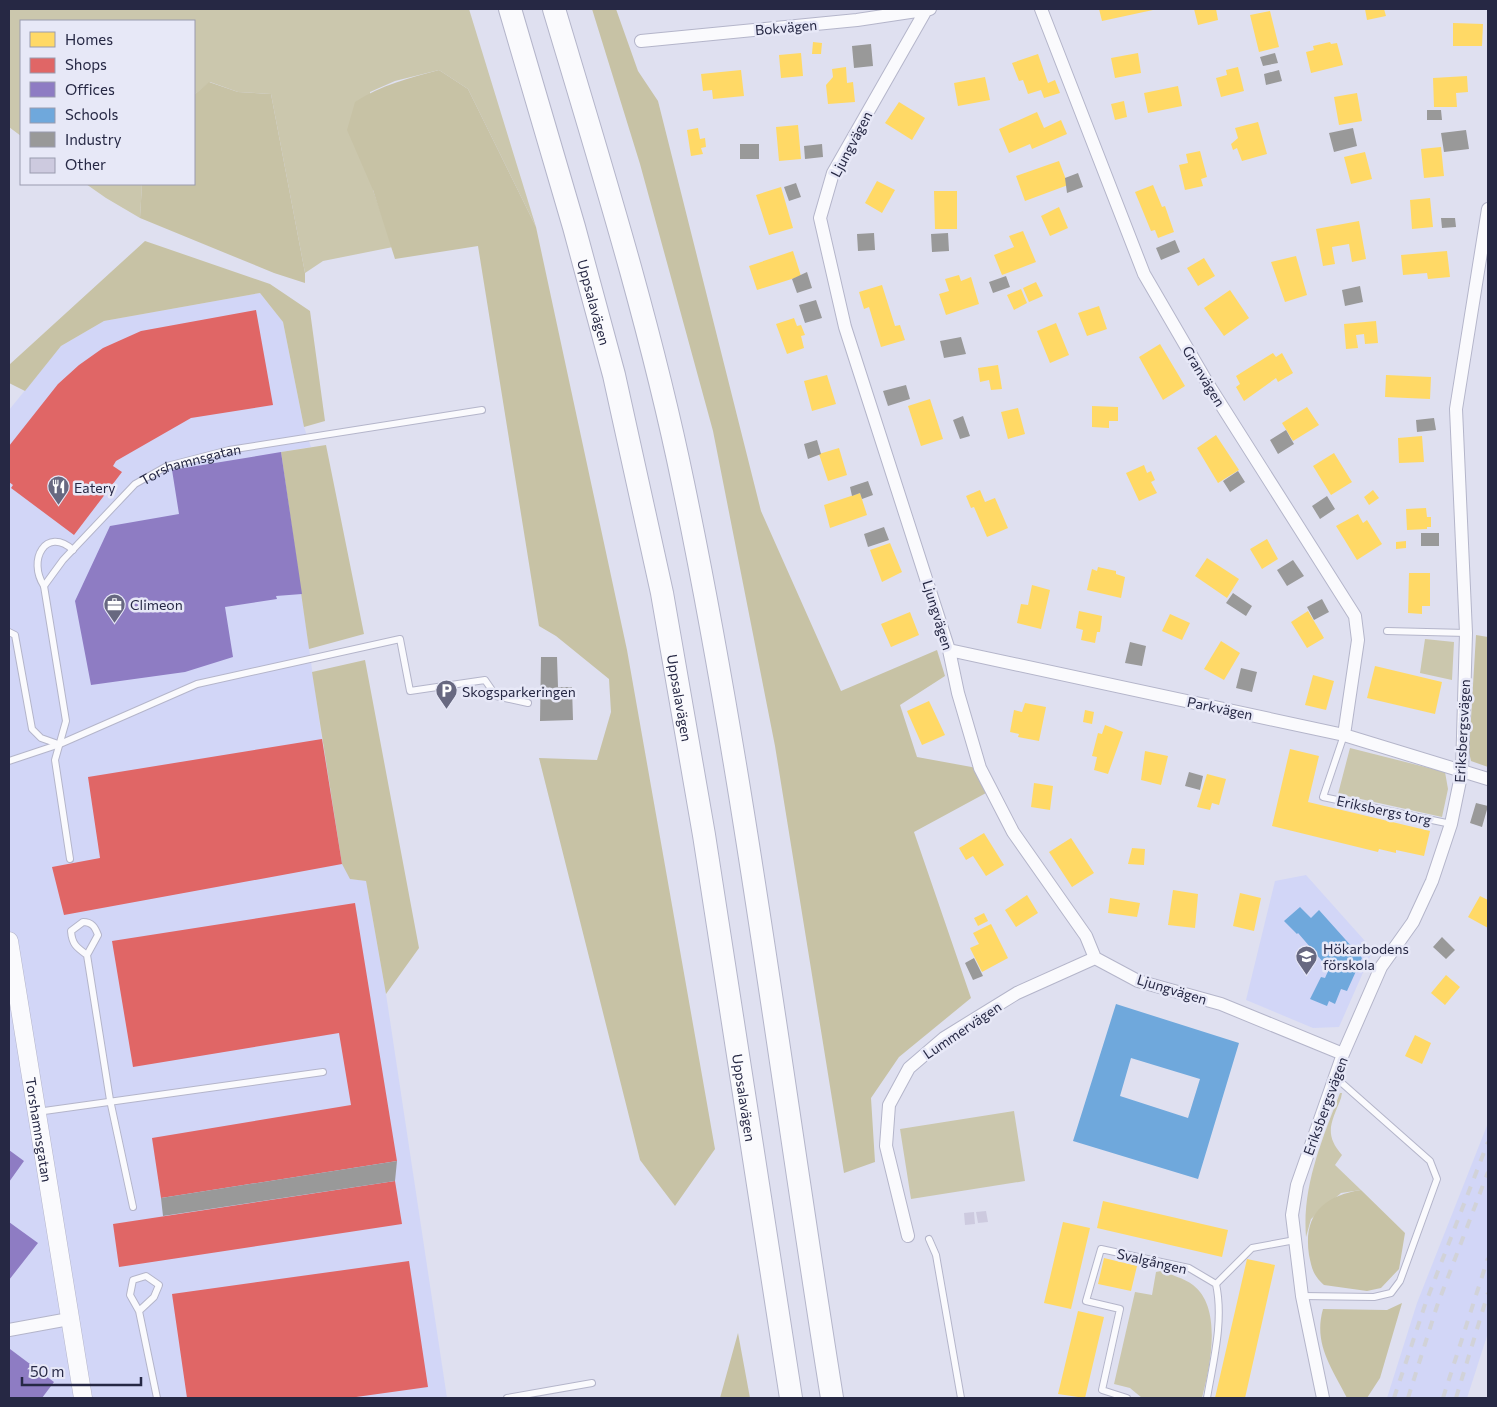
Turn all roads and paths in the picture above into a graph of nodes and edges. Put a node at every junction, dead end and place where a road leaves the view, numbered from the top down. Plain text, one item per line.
1 (510, 9) edge
2 (554, 9) edge
3 (928, 9) edge
4 (1041, 9) edge
5 (641, 41) dead end
6 (1488, 209) edge
7 (482, 410) dead end
8 (73, 550) junction
9 (44, 586) junction
10 (1387, 631) dead end
11 (9, 632) edge
12 (1466, 633) junction
13 (949, 650) junction
14 (528, 703) dead end
15 (1344, 735) junction
16 (60, 744) junction
17 (9, 761) edge
18 (1462, 771) junction
19 (1488, 779) edge
20 (1451, 824) junction
21 (70, 859) dead end
22 (9, 941) edge
23 (87, 955) junction
24 (1095, 958) junction
25 (12, 991) edge
26 (1343, 1054) junction
27 (323, 1072) dead end
28 (1336, 1077) junction
29 (110, 1100) junction
30 (37, 1112) junction
31 (133, 1207) dead end
32 (908, 1236) dead end
33 (928, 1239) dead end
34 (1295, 1240) junction
35 (1216, 1284) junction
36 (1302, 1296) junction
37 (139, 1310) junction
38 (69, 1319) junction
39 (9, 1330) edge
40 (592, 1383) dead end
41 (83, 1398) edge
42 (157, 1398) edge
43 (507, 1398) edge
44 (791, 1398) edge
45 (832, 1398) edge
46 (960, 1398) edge
47 (1127, 1398) edge
48 (1207, 1398) edge
49 (1323, 1398) edge

1 - 44 highway, Uppsalavägen
2 - 45 highway
3 - 5 street, Bokvägen
3 - 13 street, Ljungvägen
4 - 15 street, Granvägen
6 - 12 street, Eriksbergsvägen
7 - 8 lane, Torshamnsgatan
8 - 9 lane, Torshamnsgatan
8 - 9 lane
9 - 16 lane
10 - 12 lane
11 - 16 lane
12 - 18 street, Eriksbergsvägen
13 - 15 street, Parkvägen
13 - 24 street, Ljungvägen
14 - 16 lane
15 - 18 street, Parkvägen
15 - 20 lane, Eriksbergs torg
16 - 17 lane
16 - 21 lane
18 - 19 street, Parkvägen
18 - 20 street, Eriksbergsvägen
20 - 26 street, Eriksbergsvägen
22 - 25 street, Torshamnsgatan
23 - 23 lane
23 - 29 lane
24 - 26 street, Ljungvägen
24 - 32 street, Lummervägen
25 - 30 street, Torshamnsgatan
26 - 28 street, Eriksbergsvägen
27 - 29 lane
28 - 34 street, Eriksbergsvägen
28 - 36 lane
29 - 30 lane
29 - 31 lane
30 - 38 street, Torshamnsgatan
33 - 46 lane
34 - 35 lane
34 - 36 street, Eriksbergsvägen
35 - 47 lane, Svalgången
35 - 48 lane
36 - 49 street, Eriksbergsvägen
37 - 37 lane
37 - 42 lane
38 - 39 street
38 - 41 street, Torshamnsgatan
40 - 43 lane

